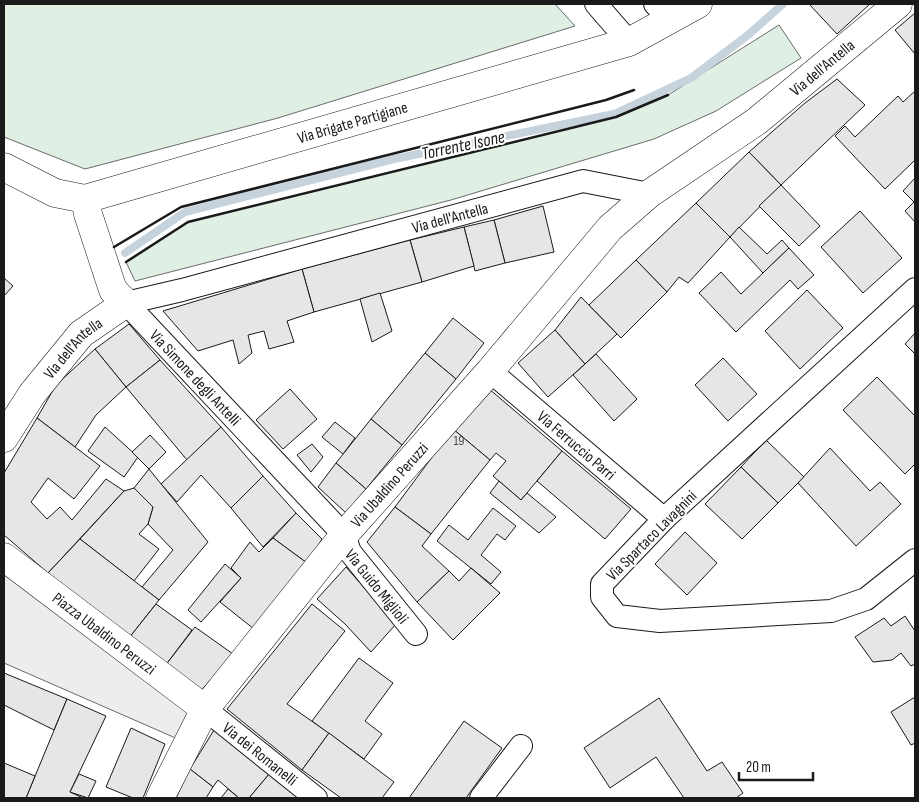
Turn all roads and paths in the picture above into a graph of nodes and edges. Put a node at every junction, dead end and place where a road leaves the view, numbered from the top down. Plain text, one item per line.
1 (596, 4) edge
2 (698, 4) edge
3 (898, 4) edge
4 (662, 12) edge
5 (629, 42) junction
6 (4, 167) edge
7 (649, 194) junction
8 (85, 199) junction
9 (915, 289) edge
10 (126, 303) junction
11 (490, 371) junction
12 (4, 438) edge
13 (664, 519) junction
14 (344, 535) junction
15 (4, 557) edge
16 (915, 560) edge
17 (416, 634) dead end
18 (204, 709) junction
19 (521, 746) dead end
20 (160, 798) edge
21 (316, 798) edge
22 (482, 798) edge

1 - 5 street
2 - 4 street, Via Brigate Partigiane
3 - 7 street, Via dell'Antella
4 - 5 street, Via Brigate Partigiane
5 - 8 street, Via Brigate Partigiane
6 - 8 street, Via Brigate Partigiane
7 - 10 street, Via dell'Antella
7 - 11 street, Via Ubaldino Peruzzi
8 - 10 street, Via Simone degli Antelli
9 - 13 street, Via Spartaco Lavagnini
10 - 12 street, Via dell'Antella
10 - 14 street, Via Simone degli Antelli
11 - 13 street, Via Ferruccio Parri
11 - 14 street, Via Ubaldino Peruzzi
13 - 16 street, Via Spartaco Lavagnini
14 - 17 street, Via Guido Miglioli
14 - 18 street, Via Ubaldino Peruzzi
15 - 18 street, Piazza Ubaldino Peruzzi
18 - 20 street, Via Ubaldino Peruzzi
18 - 21 street, Via dei Romanelli
19 - 22 street

